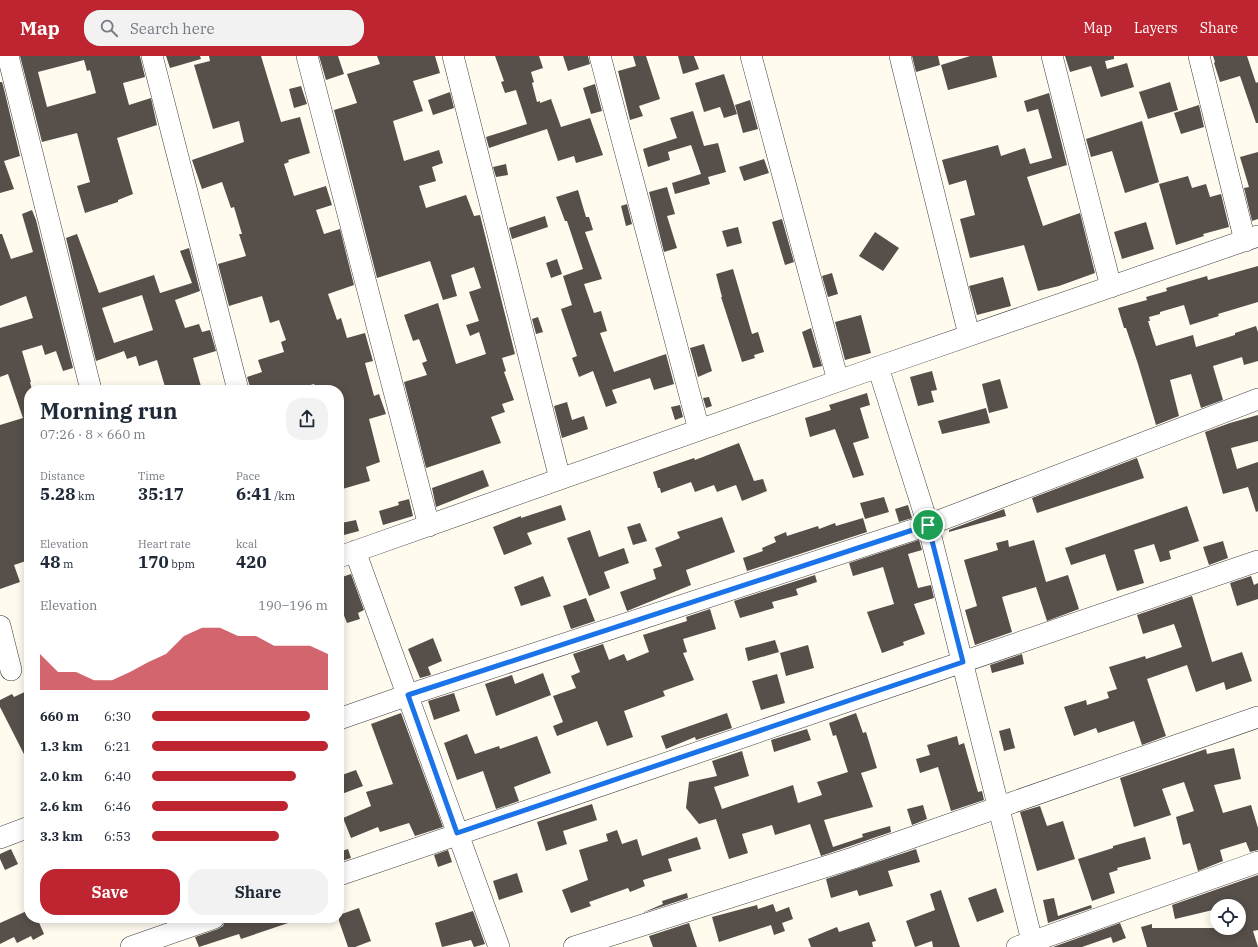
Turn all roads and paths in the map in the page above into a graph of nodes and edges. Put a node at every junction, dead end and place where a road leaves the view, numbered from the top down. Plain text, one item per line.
1 (8, 56) edge
2 (152, 56) edge
3 (307, 56) edge
4 (453, 56) edge
5 (600, 56) edge
6 (751, 56) edge
7 (900, 56) edge
8 (1052, 56) edge
9 (1199, 56) edge
10 (1251, 239) edge
11 (1111, 287) junction
12 (970, 335) junction
13 (878, 367) junction
14 (838, 381) junction
15 (90, 385) edge
16 (237, 385) edge
17 (1258, 398) edge
18 (698, 430) junction
19 (560, 479) junction
20 (928, 525) junction
21 (429, 526) junction
22 (347, 554) edge
23 (1258, 561) edge
24 (0, 626) edge
25 (963, 662) junction
26 (13, 669) edge
27 (408, 695) junction
28 (344, 717) edge
29 (1258, 717) edge
30 (999, 807) junction
31 (24, 829) edge
32 (457, 833) junction
33 (0, 838) edge
34 (1258, 862) edge
35 (344, 872) edge
36 (200, 923) edge
37 (1024, 944) edge
38 (131, 947) edge
39 (499, 947) edge
40 (574, 947) edge

1 - 15 street
2 - 16 street
3 - 21 street
4 - 19 street
5 - 18 street
6 - 14 street
7 - 12 street
8 - 11 street
9 - 10 street
10 - 11 street
11 - 12 street
12 - 13 street
13 - 14 street
13 - 20 street
14 - 18 street
17 - 20 street
18 - 19 street
19 - 21 street
20 - 25 street
20 - 27 street
21 - 22 street
22 - 27 street
23 - 25 street
24 - 26 street
25 - 30 street
25 - 32 street
27 - 28 street
27 - 32 street
29 - 30 street
30 - 37 street
30 - 40 street
31 - 33 street
32 - 35 street
32 - 39 street
34 - 37 street
36 - 38 street

